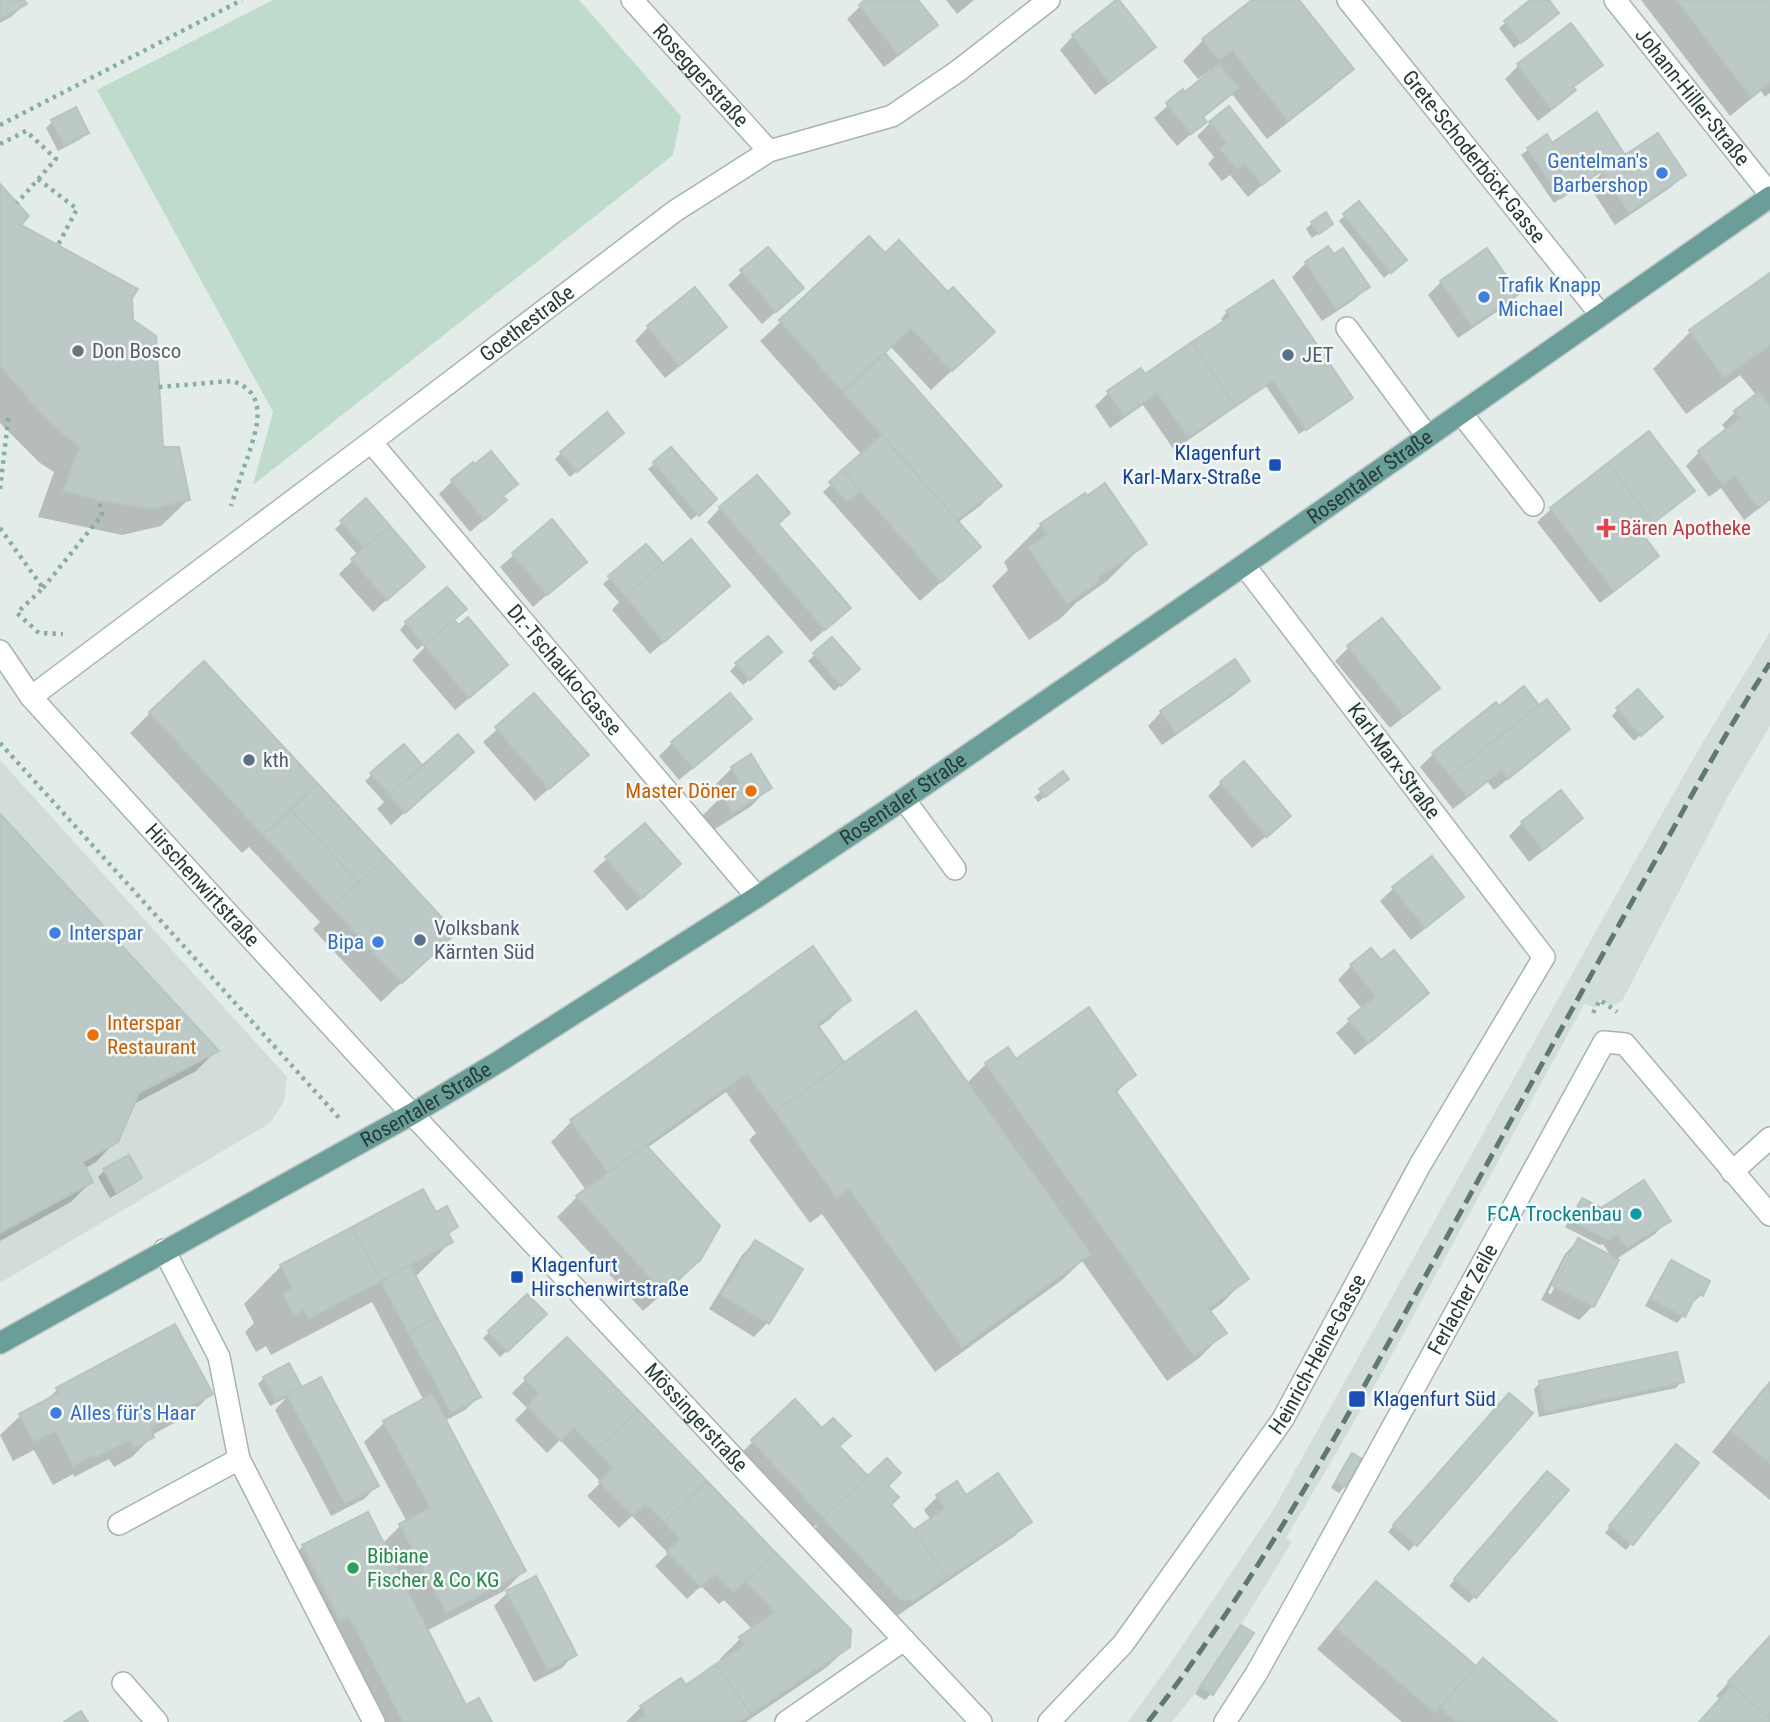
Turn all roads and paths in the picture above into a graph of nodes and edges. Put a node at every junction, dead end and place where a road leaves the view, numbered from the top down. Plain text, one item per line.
1 (242, 0) edge
2 (632, 0) edge
3 (1049, 0) edge
4 (1348, 0) edge
5 (1615, 0) edge
6 (0, 125) edge
7 (0, 145) edge
8 (769, 151) junction
9 (38, 179) junction
10 (1770, 195) edge
11 (17, 203) dead end
12 (58, 245) dead end
13 (1601, 315) junction
14 (1348, 328) dead end
15 (159, 387) dead end
16 (9, 413) dead end
17 (1461, 413) junction
18 (1427, 436) junction
19 (370, 442) junction
20 (0, 489) edge
21 (99, 499) dead end
22 (1534, 505) dead end
23 (0, 528) edge
24 (213, 560) junction
25 (1244, 565) junction
26 (43, 588) junction
27 (73, 634) dead end
28 (0, 651) edge
29 (31, 697) junction
30 (0, 743) edge
31 (904, 799) junction
32 (955, 869) dead end
33 (757, 897) junction
34 (1544, 957) joint
35 (412, 1114) junction
36 (1770, 1138) edge
37 (361, 1142) junction
38 (1732, 1172) junction
39 (1770, 1215) edge
40 (164, 1250) junction
41 (0, 1343) edge
42 (239, 1459) junction
43 (119, 1524) dead end
44 (904, 1640) junction
45 (123, 1683) dead end
46 (157, 1722) edge
47 (374, 1722) edge
48 (786, 1722) edge
49 (981, 1722) edge
50 (1049, 1722) edge
51 (1225, 1722) edge

1 - 6 path
2 - 8 street, Roseggerstraße
3 - 8 street, Goethestraße
4 - 13 street, Grete-Schoderböck-Gasse
5 - 10 street, Johann-Hiller-Straße
7 - 9 path
8 - 19 street, Goethestraße
9 - 11 path
9 - 12 path
10 - 13 main road, Rosentaler Straße
13 - 17 main road, Rosentaler Straße
14 - 18 street
15 - 24 path
16 - 20 path
17 - 18 main road, Rosentaler Straße
17 - 22 street
18 - 25 main road, Rosentaler Straße
19 - 24 street, Goethestraße
19 - 33 street, Dr.-Tschauko-Gasse
21 - 26 path
23 - 26 path
24 - 29 street, Goethestraße
25 - 31 main road, Rosentaler Straße
25 - 34 street, Karl-Marx-Straße
26 - 27 path
28 - 29 street, Hirschenwirtstraße
29 - 35 street, Hirschenwirtstraße
30 - 37 path
31 - 32 street
31 - 33 main road, Rosentaler Straße
33 - 35 main road, Rosentaler Straße
34 - 50 street, Heinrich-Heine-Gasse
35 - 37 main road, Rosentaler Straße
35 - 44 street, Mössingerstraße
36 - 38 street
37 - 40 main road, Rosentaler Straße
38 - 39 street
38 - 51 street, Ferlacher Zeile
40 - 41 main road, Rosentaler Straße
40 - 42 street
42 - 43 street
42 - 47 street
44 - 48 street
44 - 49 street, Mössingerstraße
45 - 46 street

